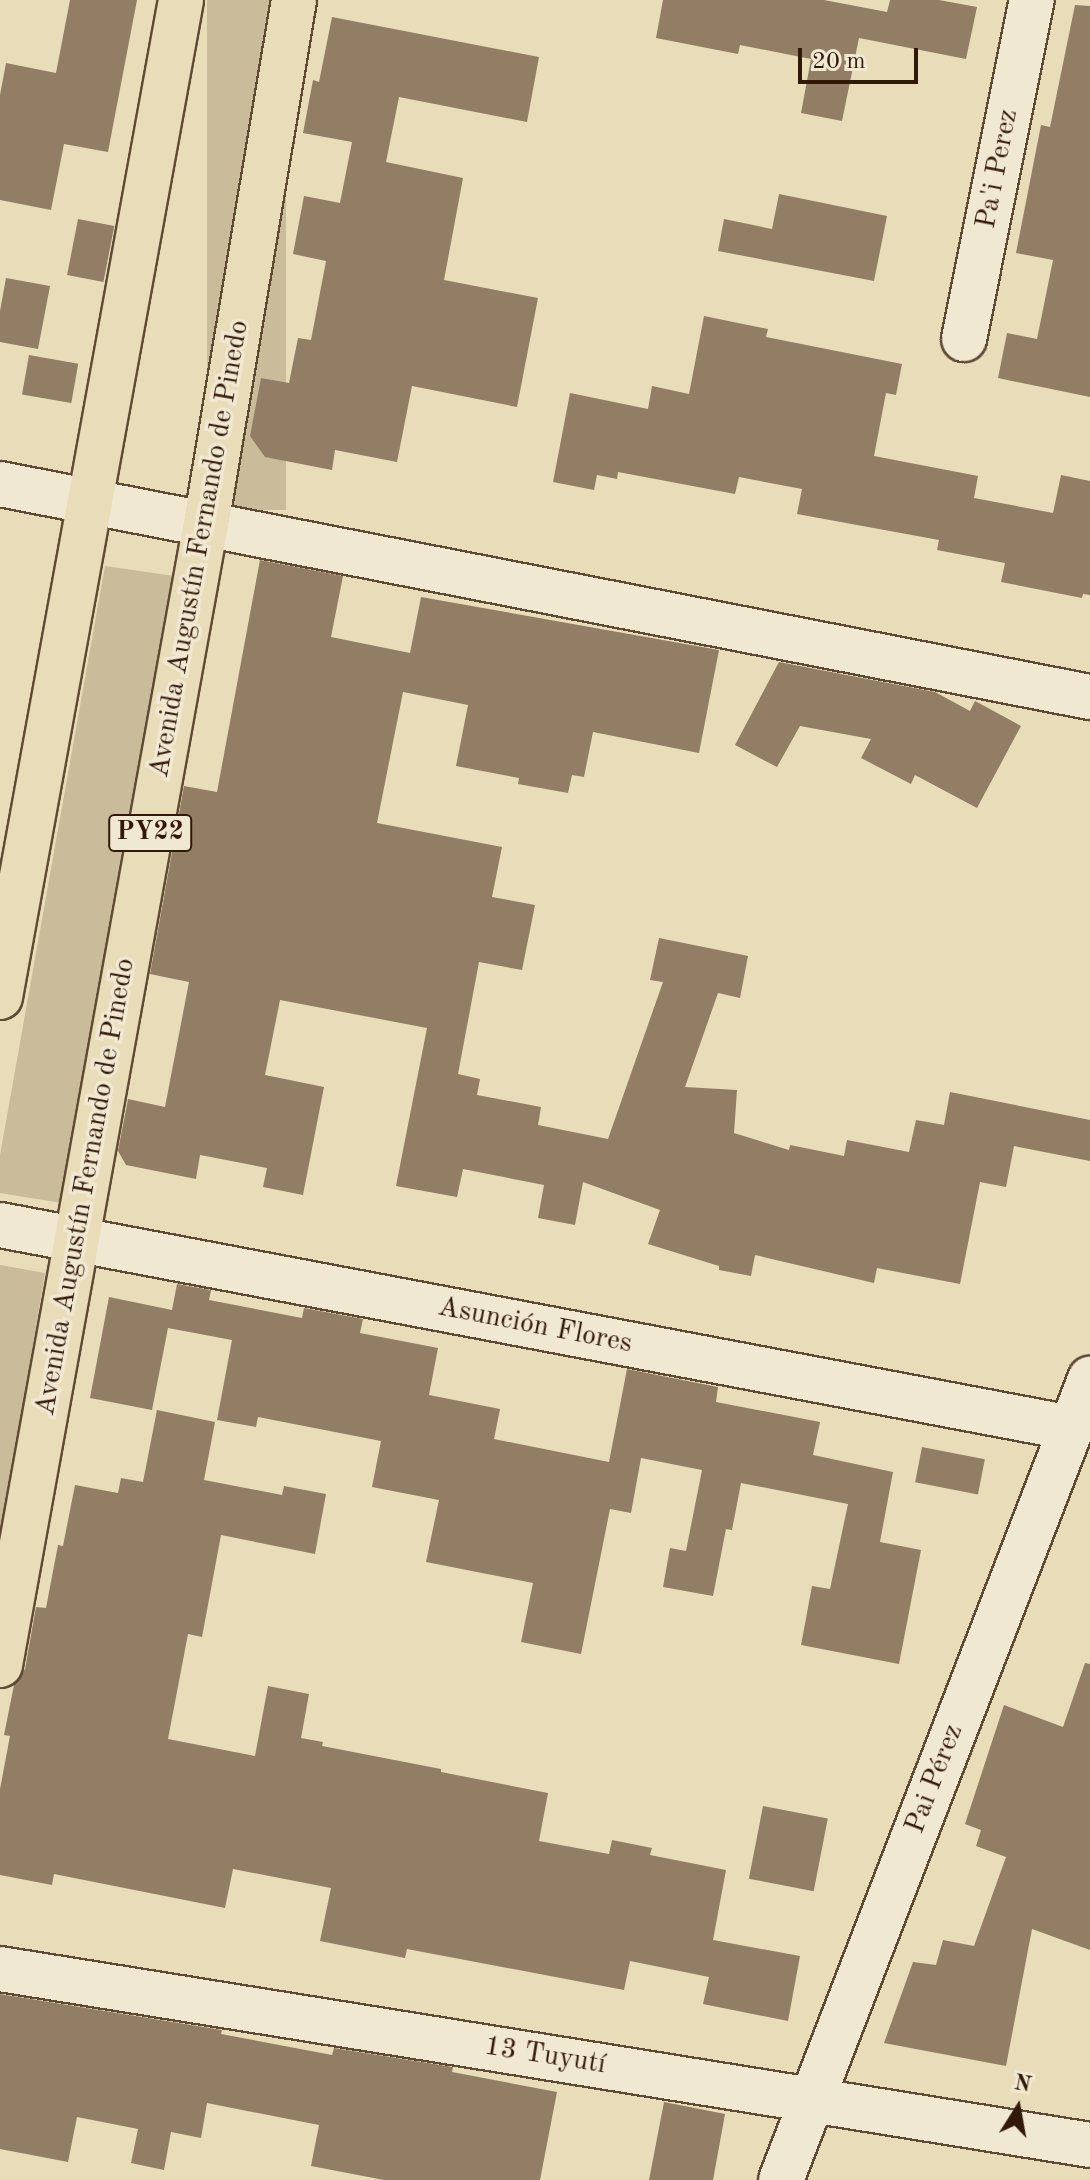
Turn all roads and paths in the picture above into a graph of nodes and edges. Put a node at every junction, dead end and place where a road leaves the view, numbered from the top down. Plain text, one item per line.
1 (181, 0) edge
2 (294, 0) edge
3 (1032, 0) edge
4 (964, 339) dead end
5 (0, 484) edge
6 (90, 503) junction
7 (206, 524) junction
8 (1090, 697) edge
9 (0, 997) edge
10 (0, 1225) edge
11 (77, 1239) junction
12 (1090, 1379) edge
13 (1071, 1428) junction
14 (0, 1665) edge
15 (0, 1969) edge
16 (812, 2098) junction
17 (1090, 2145) edge
18 (781, 2180) edge

1 - 6 highway
2 - 7 highway, Avenida Augustín Fernando de Pinedo / PY22
3 - 4 street, Pa'i Perez
5 - 6 street
6 - 7 street
6 - 9 highway
7 - 8 street
7 - 11 highway, Avenida Augustín Fernando de Pinedo / PY22
10 - 11 street, Asunción Flores
11 - 13 street, Asunción Flores
11 - 14 highway, Avenida Augustín Fernando de Pinedo / PY22
12 - 13 street, Pai Pérez
13 - 16 street, Pai Pérez
15 - 16 street, 13 Tuyutí
16 - 17 street, 13 Tuyutí
16 - 18 street, Pai Pérez

